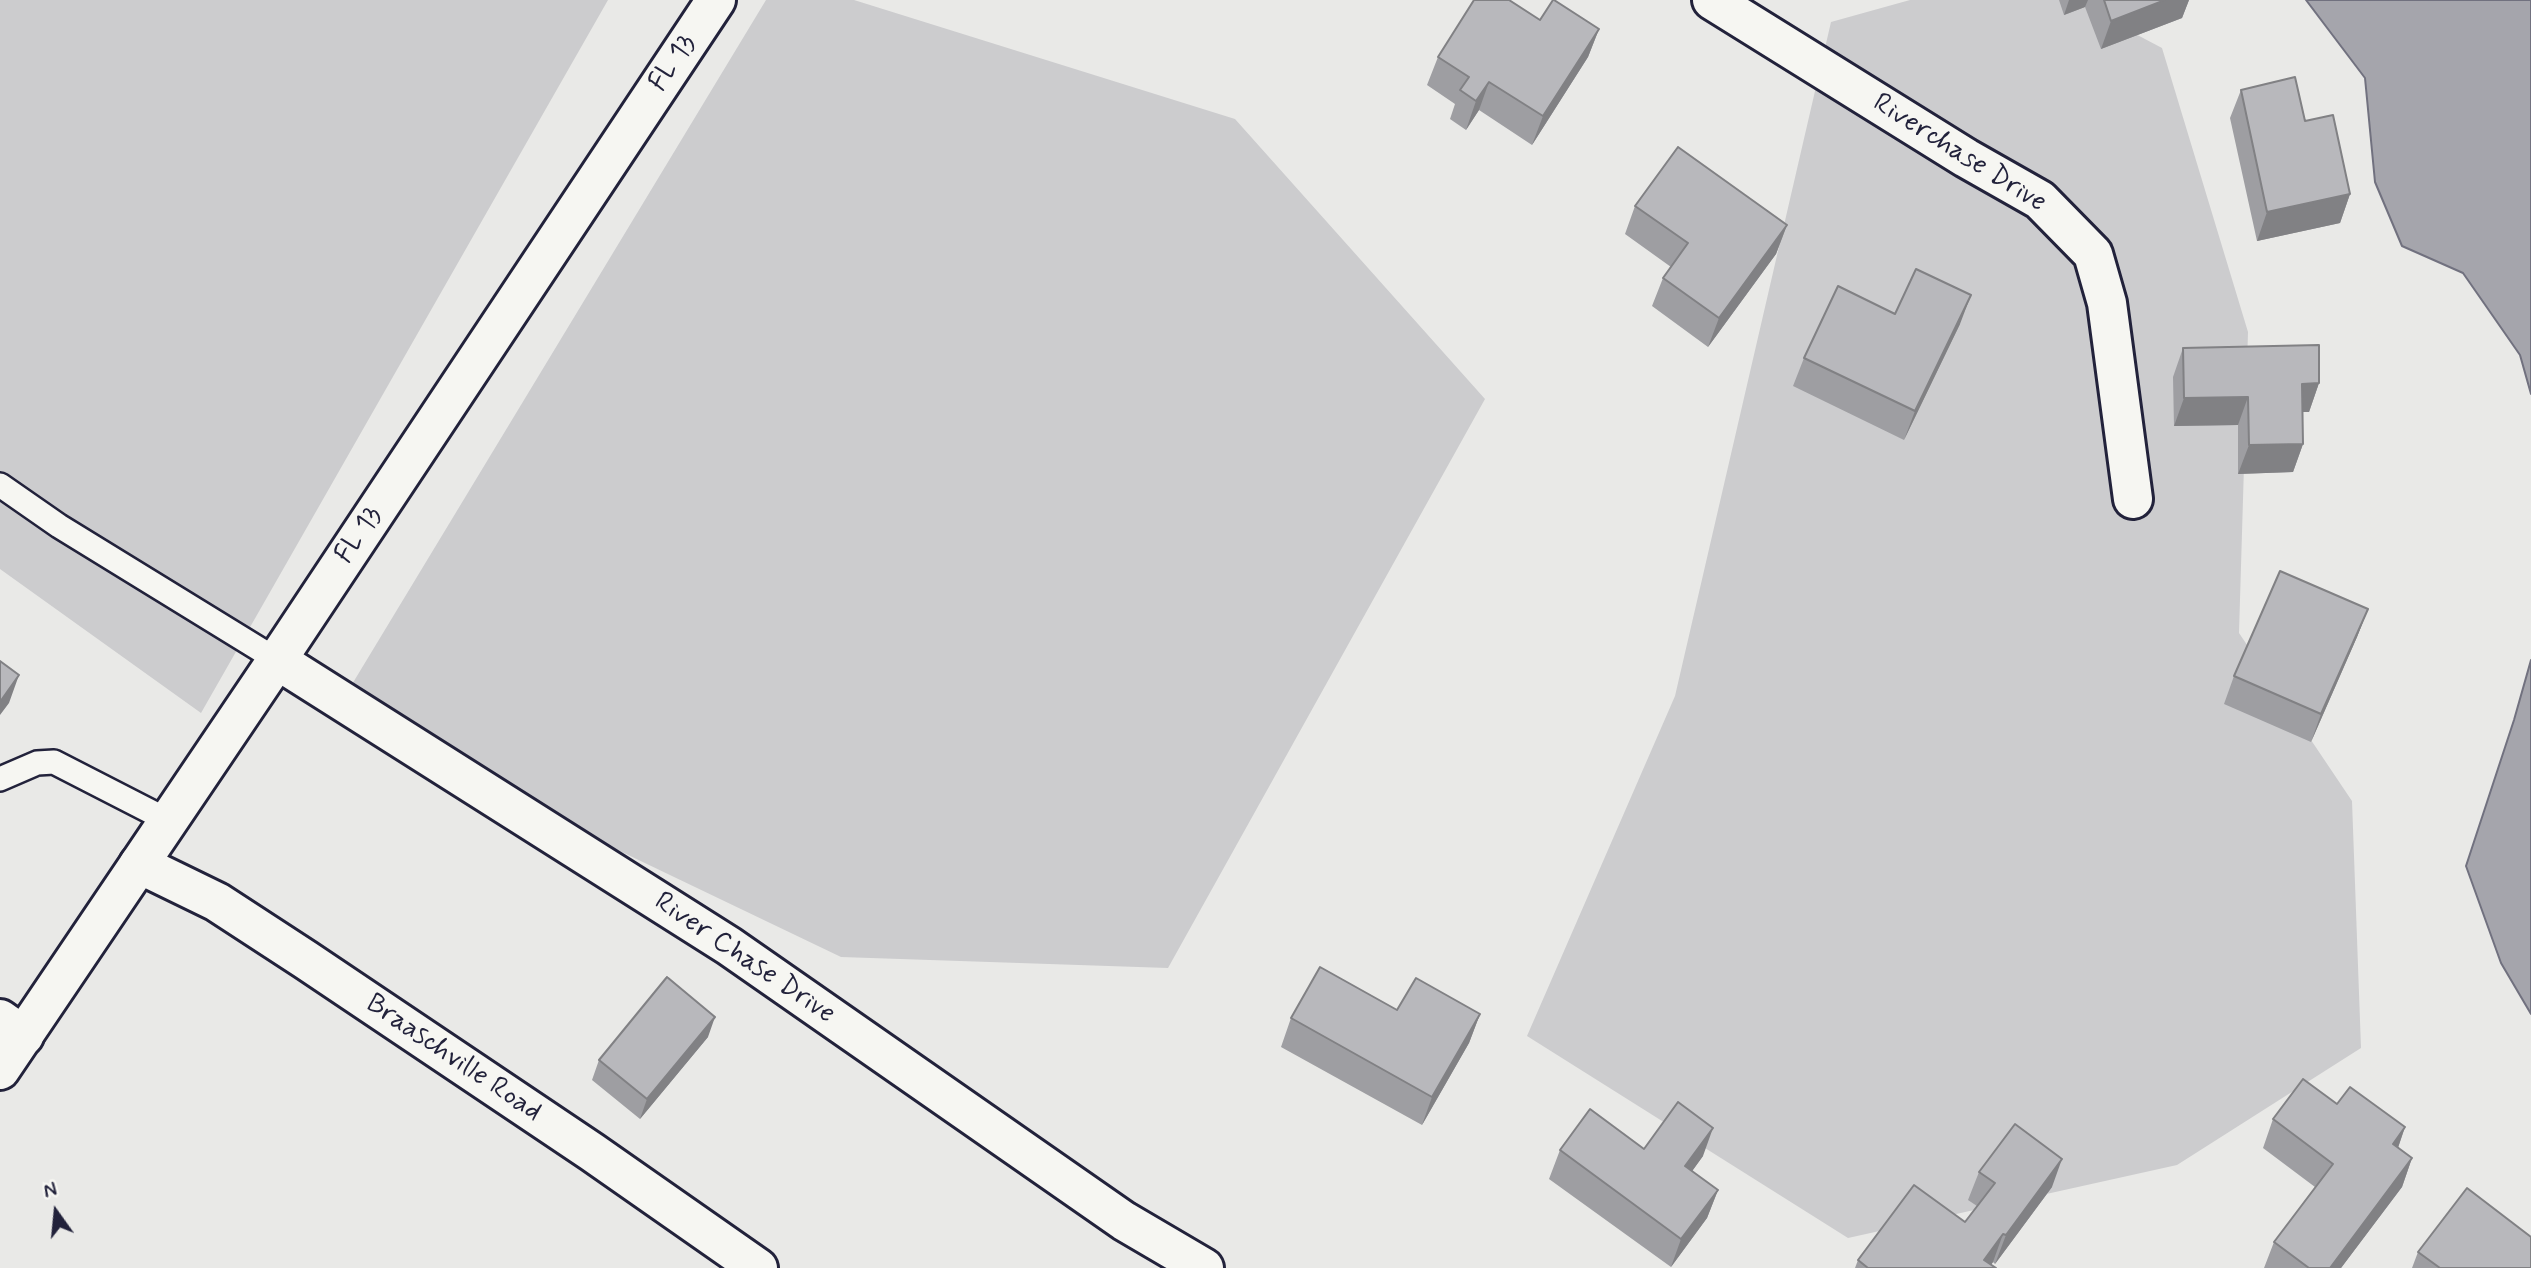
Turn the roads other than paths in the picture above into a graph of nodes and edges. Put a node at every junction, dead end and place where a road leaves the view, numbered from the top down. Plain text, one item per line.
1 (716, 0) edge
2 (1712, 0) edge
3 (0, 485) edge
4 (2133, 499) dead end
5 (277, 660) junction
6 (0, 779) edge
7 (169, 821) junction
8 (139, 864) junction
9 (12, 1028) edge
10 (0, 1070) edge
11 (758, 1268) edge
12 (1204, 1268) edge

1 - 5 street, FL 13
2 - 4 street, Riverchase Drive
3 - 5 lane
5 - 7 street, FL 13
5 - 12 street, River Chase Drive
6 - 7 lane
7 - 8 street, FL 13
8 - 9 street, FL 13
8 - 11 street, Braaschville Road
9 - 10 street, FL 13

